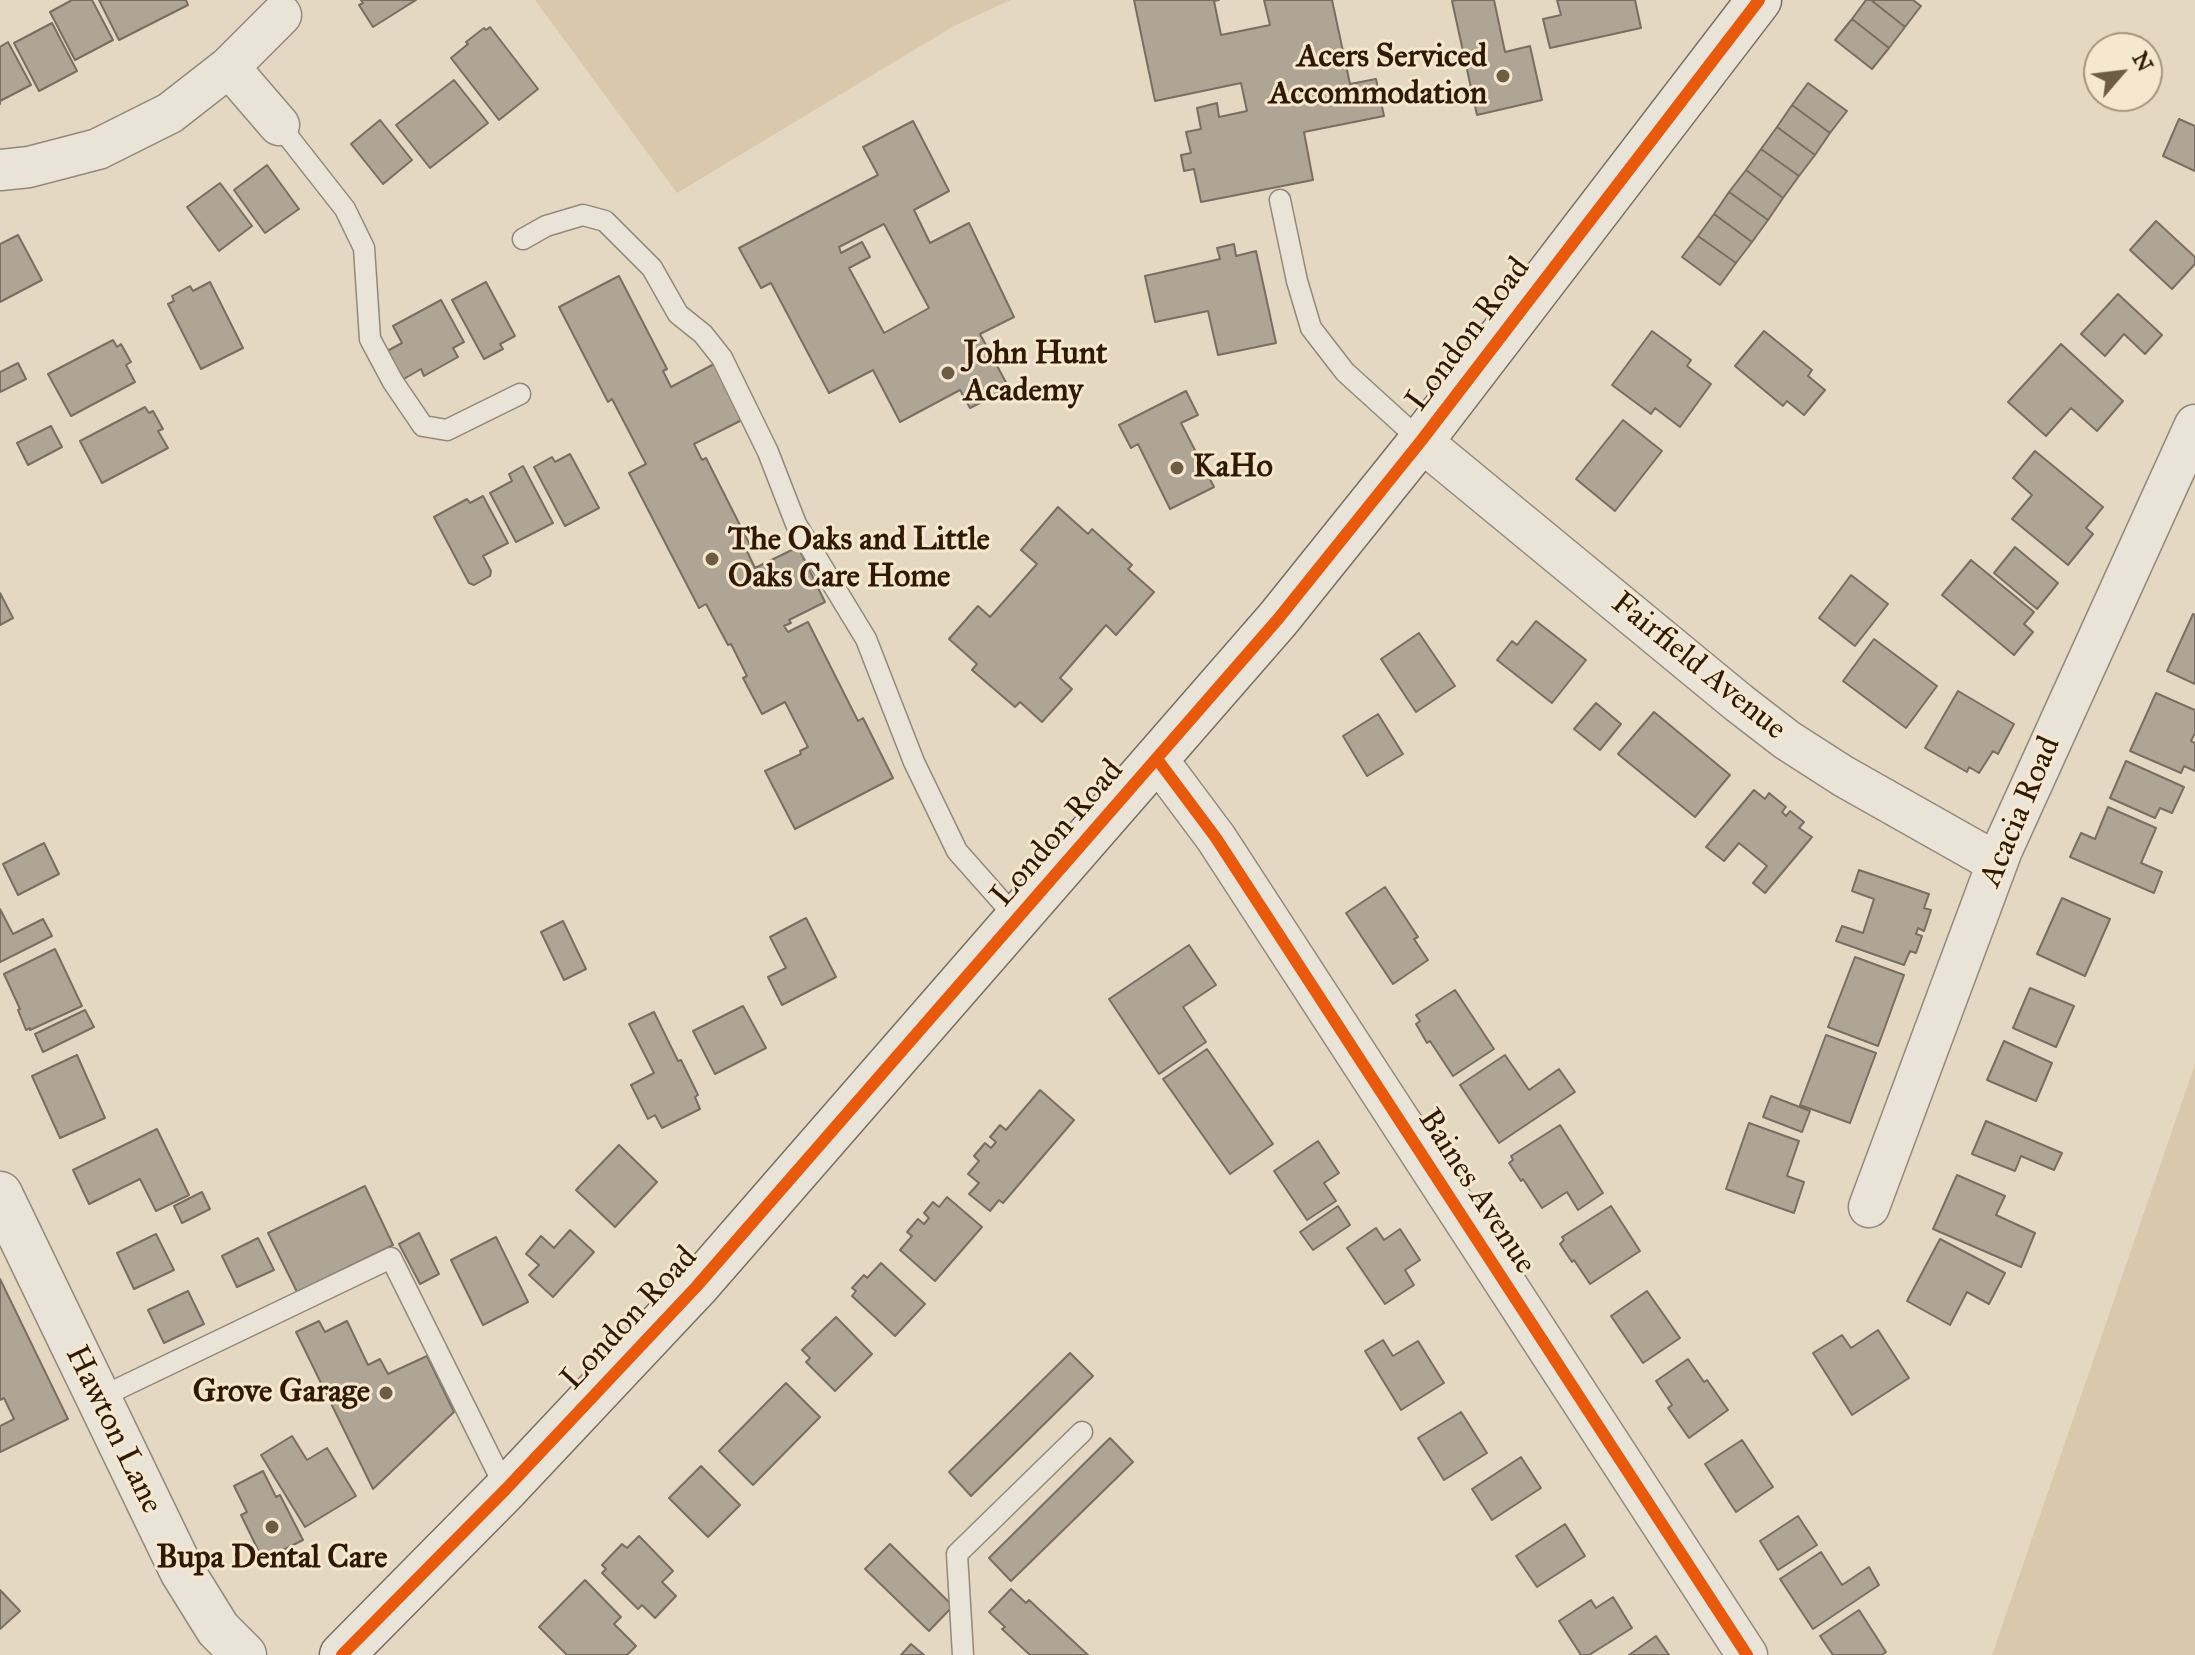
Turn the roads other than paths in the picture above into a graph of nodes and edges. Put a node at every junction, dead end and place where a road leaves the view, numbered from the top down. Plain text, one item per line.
1 (1759, 0) edge
2 (281, 15) dead end
3 (229, 67) junction
4 (279, 125) joint
5 (0, 170) edge
6 (1280, 200) dead end
7 (523, 239) dead end
8 (520, 394) dead end
9 (2195, 425) edge
10 (1421, 441) junction
11 (1157, 759) junction
12 (1997, 863) junction
13 (1018, 920) junction
14 (0, 1194) edge
15 (1869, 1207) dead end
16 (97, 1399) junction
17 (1082, 1432) dead end
18 (506, 1489) junction
19 (244, 1655) edge
20 (342, 1655) edge
21 (963, 1655) edge
22 (1747, 1655) edge

1 - 10 main road, London Road
2 - 3 street
3 - 4 street
3 - 5 street
4 - 8 lane
6 - 10 lane
7 - 13 lane
9 - 12 street, Acacia Road
10 - 11 main road, London Road
10 - 12 street, Fairfield Avenue
11 - 13 main road, London Road
11 - 22 street, Baines Avenue
12 - 15 street, Acacia Road
13 - 18 main road, London Road
14 - 16 main road, Hawton Lane
16 - 18 lane
16 - 19 main road, Hawton Lane
17 - 21 lane
18 - 20 main road, London Road

